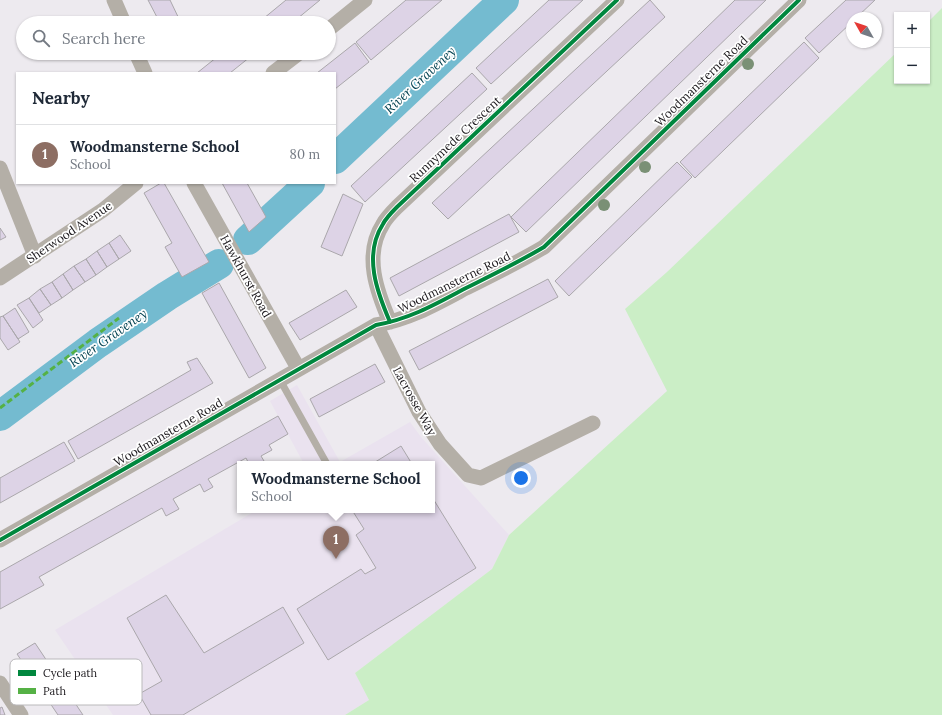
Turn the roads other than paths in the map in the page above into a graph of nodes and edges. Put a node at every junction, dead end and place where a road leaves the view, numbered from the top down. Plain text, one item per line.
1 (114, 0) edge
2 (365, 0) edge
3 (617, 0) edge
4 (799, 0) edge
5 (121, 16) edge
6 (336, 23) edge
7 (139, 60) edge
8 (290, 60) edge
9 (145, 72) edge
10 (275, 72) edge
11 (0, 168) edge
12 (135, 184) edge
13 (195, 184) edge
14 (35, 256) junction
15 (0, 278) edge
16 (383, 324) junction
17 (298, 368) junction
18 (280, 379) junction
19 (593, 423) dead end
20 (325, 461) edge
21 (0, 540) edge
22 (0, 683) edge
23 (10, 699) edge
24 (14, 705) edge
25 (20, 715) edge

1 - 5 street
2 - 6 street
3 - 16 street, Runnymede Crescent
4 - 16 street, Woodmansterne Road
7 - 9 street
8 - 10 street
11 - 14 street
12 - 14 street, Sherwood Avenue
13 - 17 street, Hawkhurst Road
14 - 15 street, Sherwood Avenue
16 - 17 street, Woodmansterne Road
16 - 19 street, Lacrosse Way
17 - 18 street, Woodmansterne Road
18 - 20 lane
18 - 21 street, Woodmansterne Road
22 - 23 street
24 - 25 street

